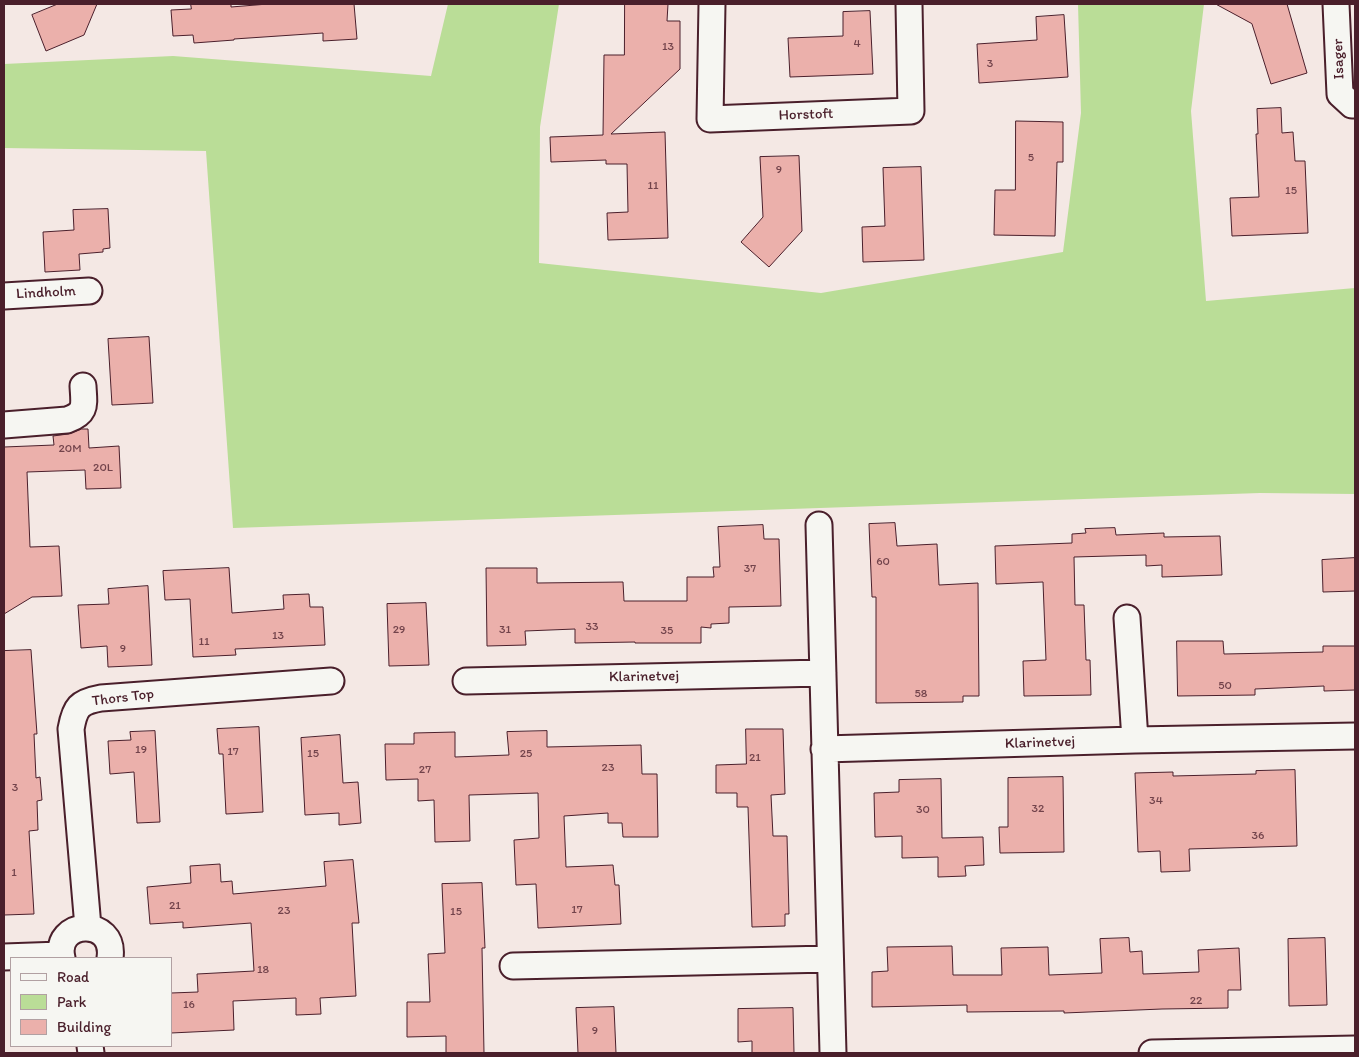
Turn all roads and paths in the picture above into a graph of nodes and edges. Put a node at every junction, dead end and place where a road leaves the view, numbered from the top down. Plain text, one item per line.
1 (712, 4) edge
2 (909, 4) edge
3 (1336, 4) edge
4 (1355, 105) edge
5 (89, 291) dead end
6 (4, 296) edge
7 (84, 386) dead end
8 (4, 425) edge
9 (819, 525) dead end
10 (1127, 618) dead end
11 (823, 673) junction
12 (331, 681) dead end
13 (466, 681) dead end
14 (1355, 736) edge
15 (1135, 740) junction
16 (824, 749) junction
17 (88, 928) junction
18 (4, 957) edge
19 (62, 957) edge
20 (110, 957) edge
21 (830, 959) junction
22 (514, 966) dead end
23 (1355, 1049) edge
24 (833, 1053) edge
25 (1152, 1053) edge

1 - 2 street, Horstoft
3 - 4 street, Isager
5 - 6 street, Lindholm
7 - 8 street
9 - 11 street
10 - 15 street
11 - 13 street, Klarinetvej
11 - 16 street
12 - 17 street, Thors Top
14 - 15 street, Klarinetvej
15 - 16 street, Klarinetvej
16 - 21 street
17 - 19 street
17 - 20 street
18 - 19 street
21 - 22 street
21 - 24 street
23 - 25 street

